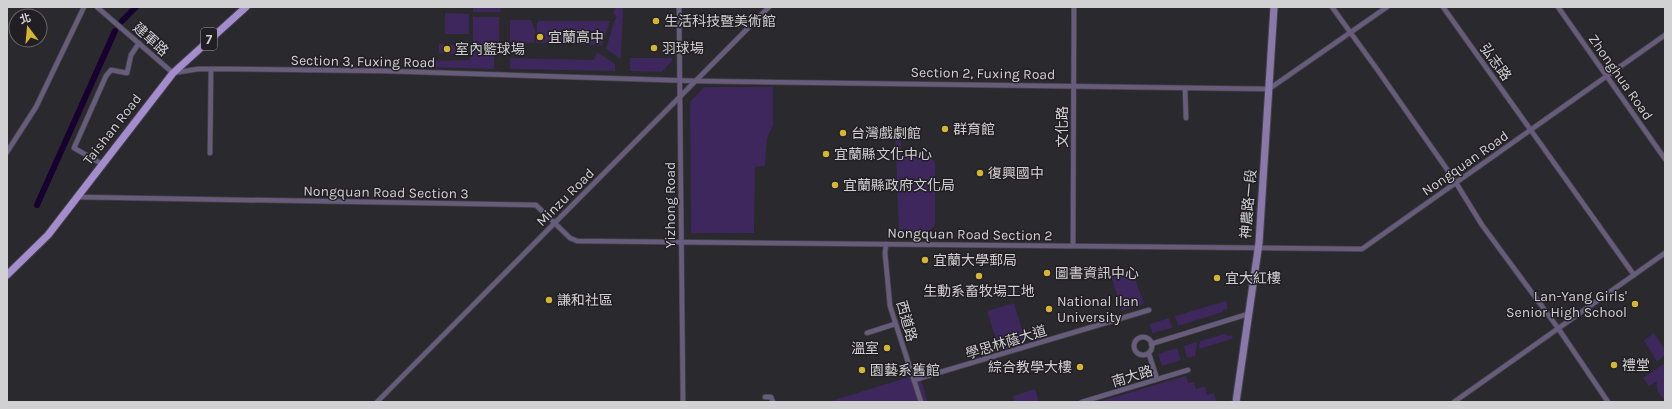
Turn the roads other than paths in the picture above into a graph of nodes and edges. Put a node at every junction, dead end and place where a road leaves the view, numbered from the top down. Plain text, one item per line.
1 (84, 7) edge
2 (97, 7) edge
3 (246, 7) edge
4 (679, 7) edge
5 (769, 7) edge
6 (1074, 7) edge
7 (1274, 7) edge
8 (1332, 7) edge
9 (1387, 7) edge
10 (1443, 7) edge
11 (1558, 7) edge
12 (1350, 32) junction
13 (1665, 35) edge
14 (139, 43) junction
15 (211, 69) junction
16 (173, 73) junction
17 (1608, 77) junction
18 (680, 80) junction
19 (697, 81) junction
20 (1073, 85) junction
21 (1185, 88) junction
22 (1269, 89) junction
23 (681, 97) junction
24 (1186, 118) dead end
25 (1532, 130) junction
26 (7, 152) edge
27 (210, 153) dead end
28 (1665, 159) edge
29 (102, 164) junction
30 (1456, 183) junction
31 (76, 197) junction
32 (555, 222) junction
33 (682, 242) junction
34 (886, 244) junction
35 (1073, 246) junction
36 (1258, 248) junction
37 (1665, 253) edge
38 (7, 275) edge
39 (1634, 275) junction
40 (1149, 310) dead end
41 (1248, 314) junction
42 (895, 324) junction
43 (1558, 328) junction
44 (867, 333) dead end
45 (1151, 344) junction
46 (1149, 354) junction
47 (1188, 370) dead end
48 (914, 380) junction
49 (1157, 380) junction
50 (764, 397) dead end
51 (376, 402) edge
52 (683, 402) edge
53 (773, 402) edge
54 (921, 402) edge
55 (1082, 402) edge
56 (1236, 402) edge
57 (1454, 402) edge
58 (1608, 402) edge

1 - 26 street
2 - 14 street, 建軍路
3 - 16 main road, Taishan Road / 7
4 - 18 street, Yizhong Road
5 - 19 street, Minzu Road
6 - 20 street, 文化路
7 - 22 street, 神農路一段
8 - 12 street
9 - 12 street
10 - 25 street, 弘志路
11 - 17 street, Zhonghua Road
12 - 22 street
12 - 30 street
13 - 17 street, Nongquan Road
14 - 16 street, 建軍路
14 - 29 street
15 - 16 street, Section 3, Fuxing Road
15 - 18 street, Section 3, Fuxing Road
15 - 27 street
16 - 29 main road, Taishan Road / 7
17 - 25 street, Nongquan Road
17 - 28 street, Zhonghua Road
18 - 19 street, Section 3, Fuxing Road
18 - 23 street, Yizhong Road
19 - 20 street, Section 2, Fuxing Road
19 - 23 street, Minzu Road
20 - 21 street, Section 2, Fuxing Road
20 - 35 street, 文化路
21 - 22 street, Section 2, Fuxing Road
21 - 24 street
22 - 36 street, 神農路一段
23 - 32 street, Minzu Road
23 - 33 street, Yizhong Road
25 - 30 street, Nongquan Road
25 - 39 street, 弘志路
29 - 31 main road, Taishan Road / 7
30 - 36 street, Nongquan Road
30 - 43 street
31 - 32 street, Nongquan Road Section 3
31 - 38 main road, Taishan Road / 7
32 - 33 street, Nongquan Road Section 3
32 - 51 street, Minzu Road
33 - 34 street, Nongquan Road Section 2
33 - 52 street, Yizhong Road
34 - 35 street, Nongquan Road Section 2
34 - 42 street, 西道路
35 - 36 street, Nongquan Road Section 2
36 - 41 street, 神農路一段
37 - 39 street
39 - 43 street
40 - 48 street, 學思林蔭大道
41 - 45 street
41 - 56 street, 神農路一段
42 - 44 street
42 - 48 street, 西道路
43 - 57 street
43 - 58 street
45 - 46 street
45 - 46 street
46 - 49 street
47 - 49 street, 南大路
48 - 54 street, 西道路
49 - 55 street, 南大路
50 - 53 street

